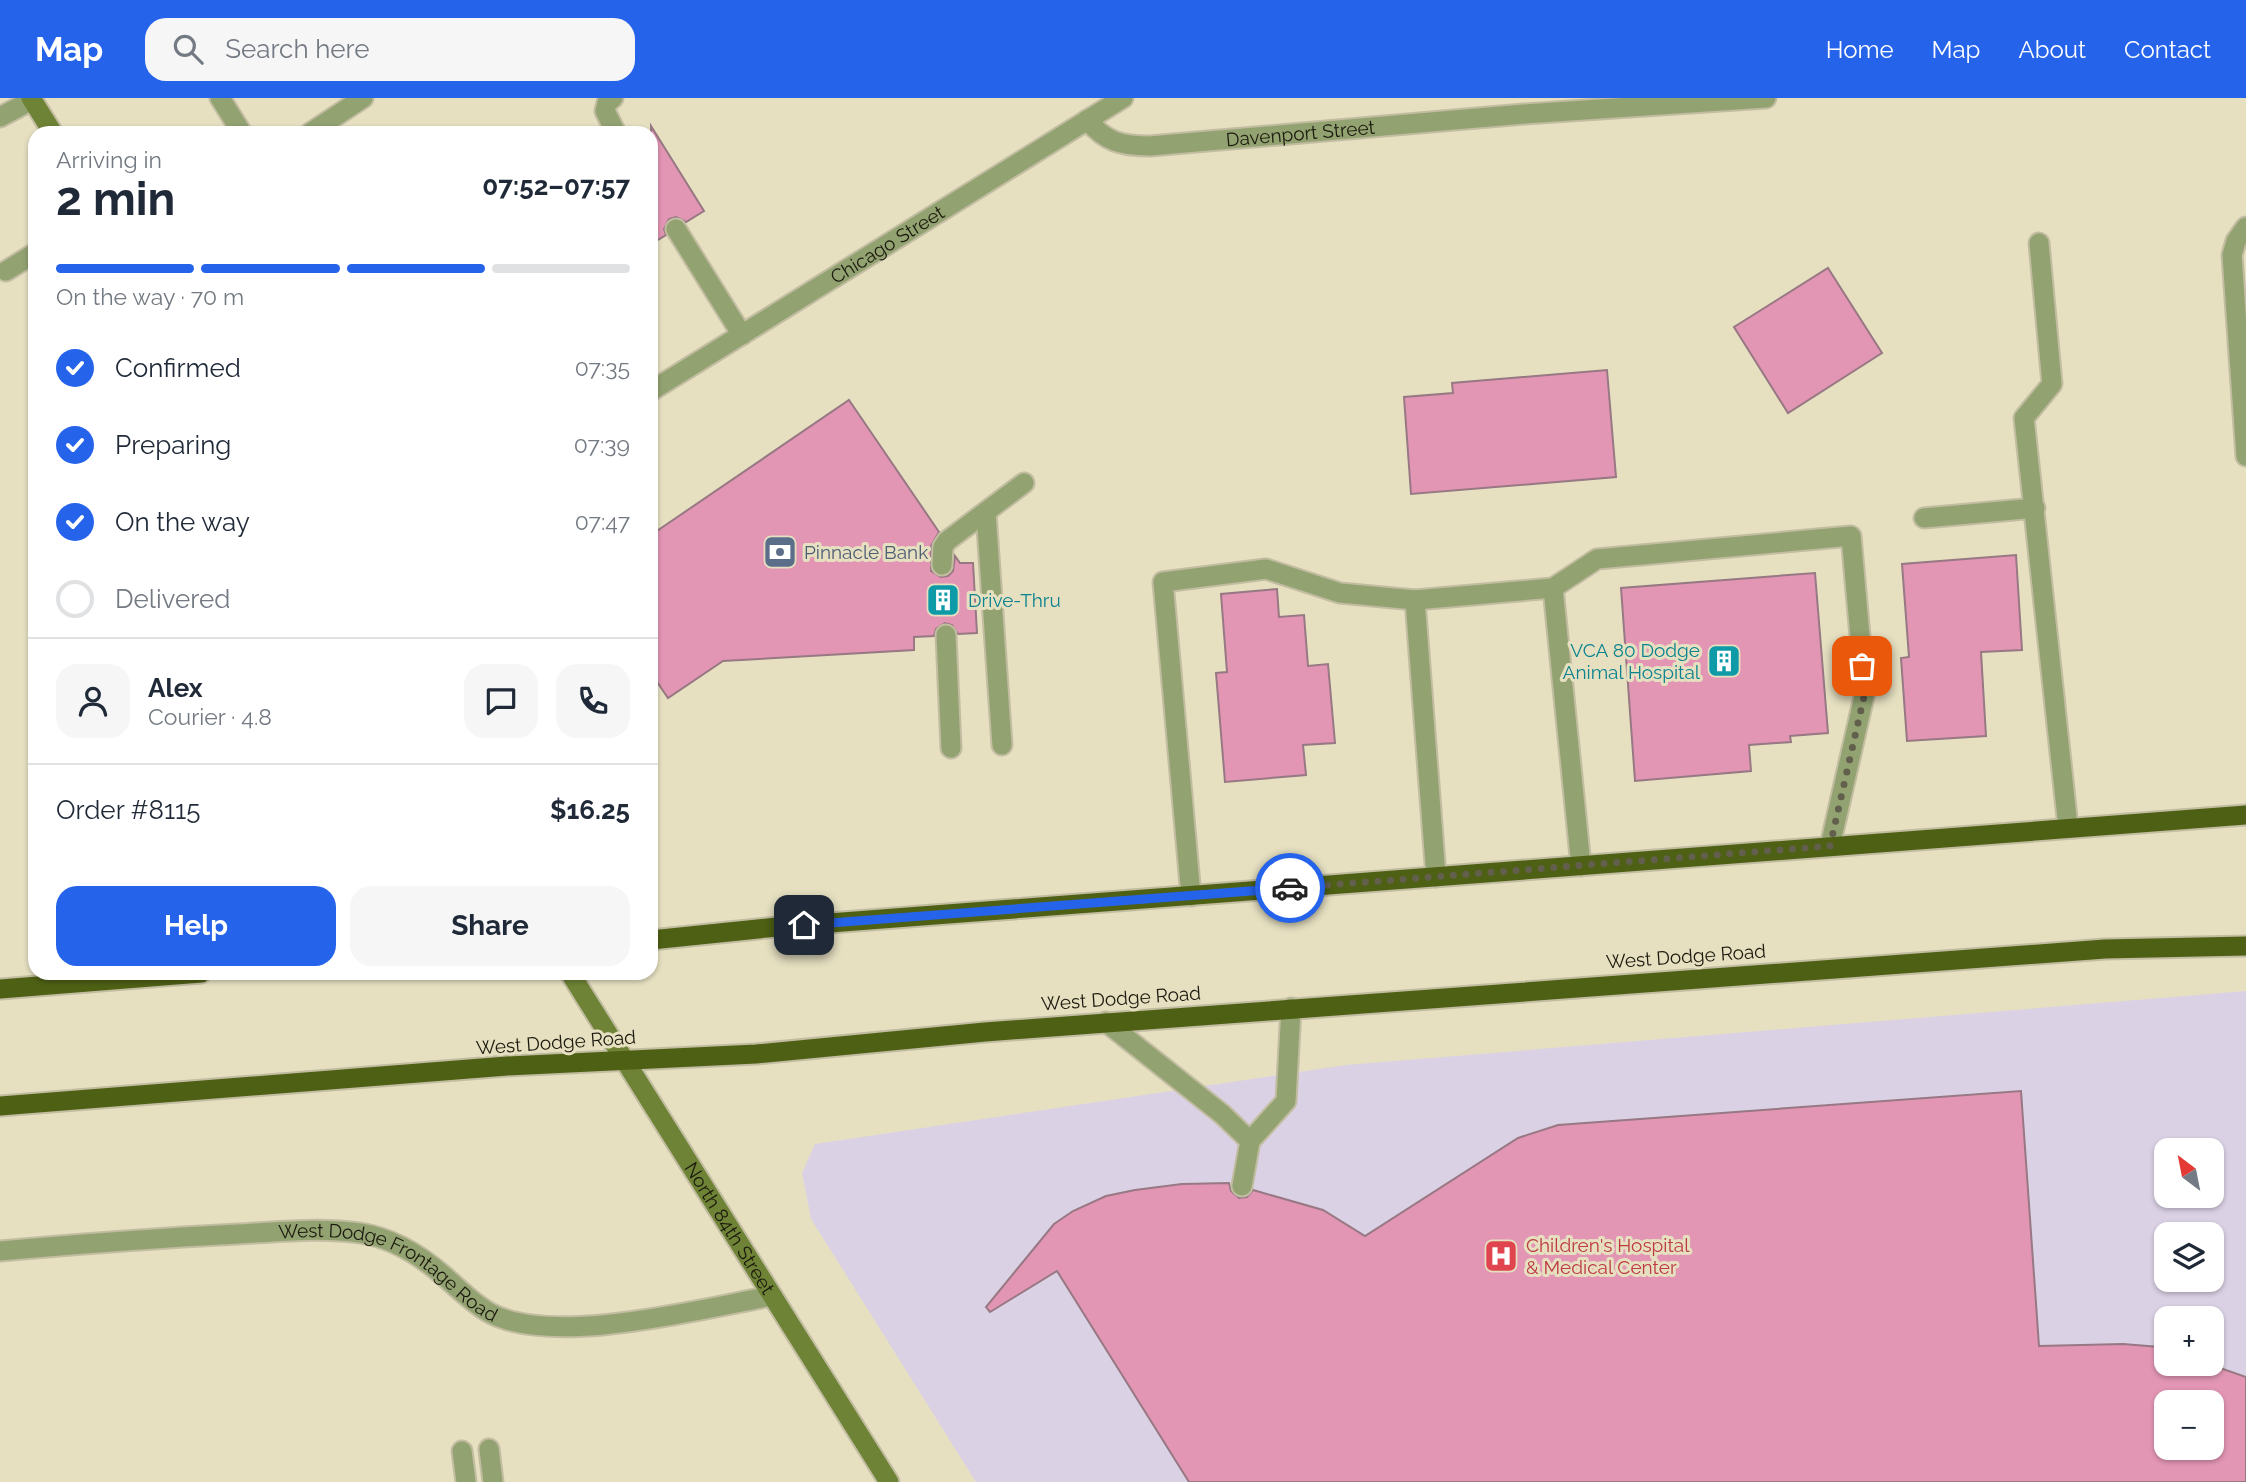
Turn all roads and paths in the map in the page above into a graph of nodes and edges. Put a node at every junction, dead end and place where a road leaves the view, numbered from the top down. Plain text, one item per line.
1 (220, 98) edge
2 (363, 98) edge
3 (613, 98) edge
4 (1123, 98) edge
5 (1766, 98) edge
6 (32, 99) edge
7 (1521, 106) edge
8 (0, 117) edge
9 (1087, 120) junction
10 (48, 126) edge
11 (238, 126) edge
12 (321, 126) edge
13 (612, 126) edge
14 (2246, 227) edge
15 (676, 229) dead end
16 (2039, 243) dead end
17 (28, 257) edge
18 (6, 271) dead end
19 (742, 335) junction
20 (658, 387) edge
21 (2246, 456) edge
22 (1024, 483) dead end
23 (2035, 508) junction
24 (986, 513) junction
25 (1924, 518) dead end
26 (942, 565) dead end
27 (1553, 587) junction
28 (1415, 600) junction
29 (946, 635) dead end
30 (1002, 746) dead end
31 (951, 748) dead end
32 (2246, 815) edge
33 (2068, 827) junction
34 (1830, 846) junction
35 (1581, 866) junction
36 (1436, 877) junction
37 (1191, 896) junction
38 (658, 939) edge
39 (2246, 946) edge
40 (113, 980) edge
41 (574, 980) edge
42 (0, 989) edge
43 (1291, 1008) junction
44 (1106, 1022) junction
45 (625, 1059) junction
46 (0, 1106) edge
47 (1250, 1141) junction
48 (1242, 1186) dead end
49 (0, 1251) edge
50 (772, 1296) junction
51 (489, 1449) dead end
52 (462, 1451) dead end
53 (466, 1482) edge
54 (493, 1482) edge
55 (889, 1482) edge

1 - 11 street
2 - 12 street
3 - 13 street
4 - 9 street, Chicago Street
5 - 7 street, Davenport Street
6 - 8 street
6 - 10 main road
7 - 9 street, Davenport Street
9 - 19 street, Chicago Street
14 - 21 street
15 - 19 street
16 - 23 street
17 - 18 street
19 - 20 street, Chicago Street
22 - 24 street
23 - 25 street
23 - 33 street
24 - 26 street
24 - 30 street
27 - 28 street
27 - 34 street
27 - 35 street
28 - 36 street
28 - 37 street
29 - 31 street
32 - 33 highway
33 - 34 highway
34 - 35 highway
35 - 36 highway
36 - 37 highway
37 - 38 highway
39 - 43 highway, West Dodge Road
40 - 42 highway
41 - 45 main road, North 84th Street
43 - 44 highway, West Dodge Road
43 - 47 street
44 - 45 highway, West Dodge Road
44 - 47 street
45 - 46 highway, West Dodge Road
45 - 50 main road, North 84th Street
47 - 48 street
49 - 50 street, West Dodge Frontage Road
50 - 55 main road, North 84th Street
51 - 54 street
52 - 53 street

